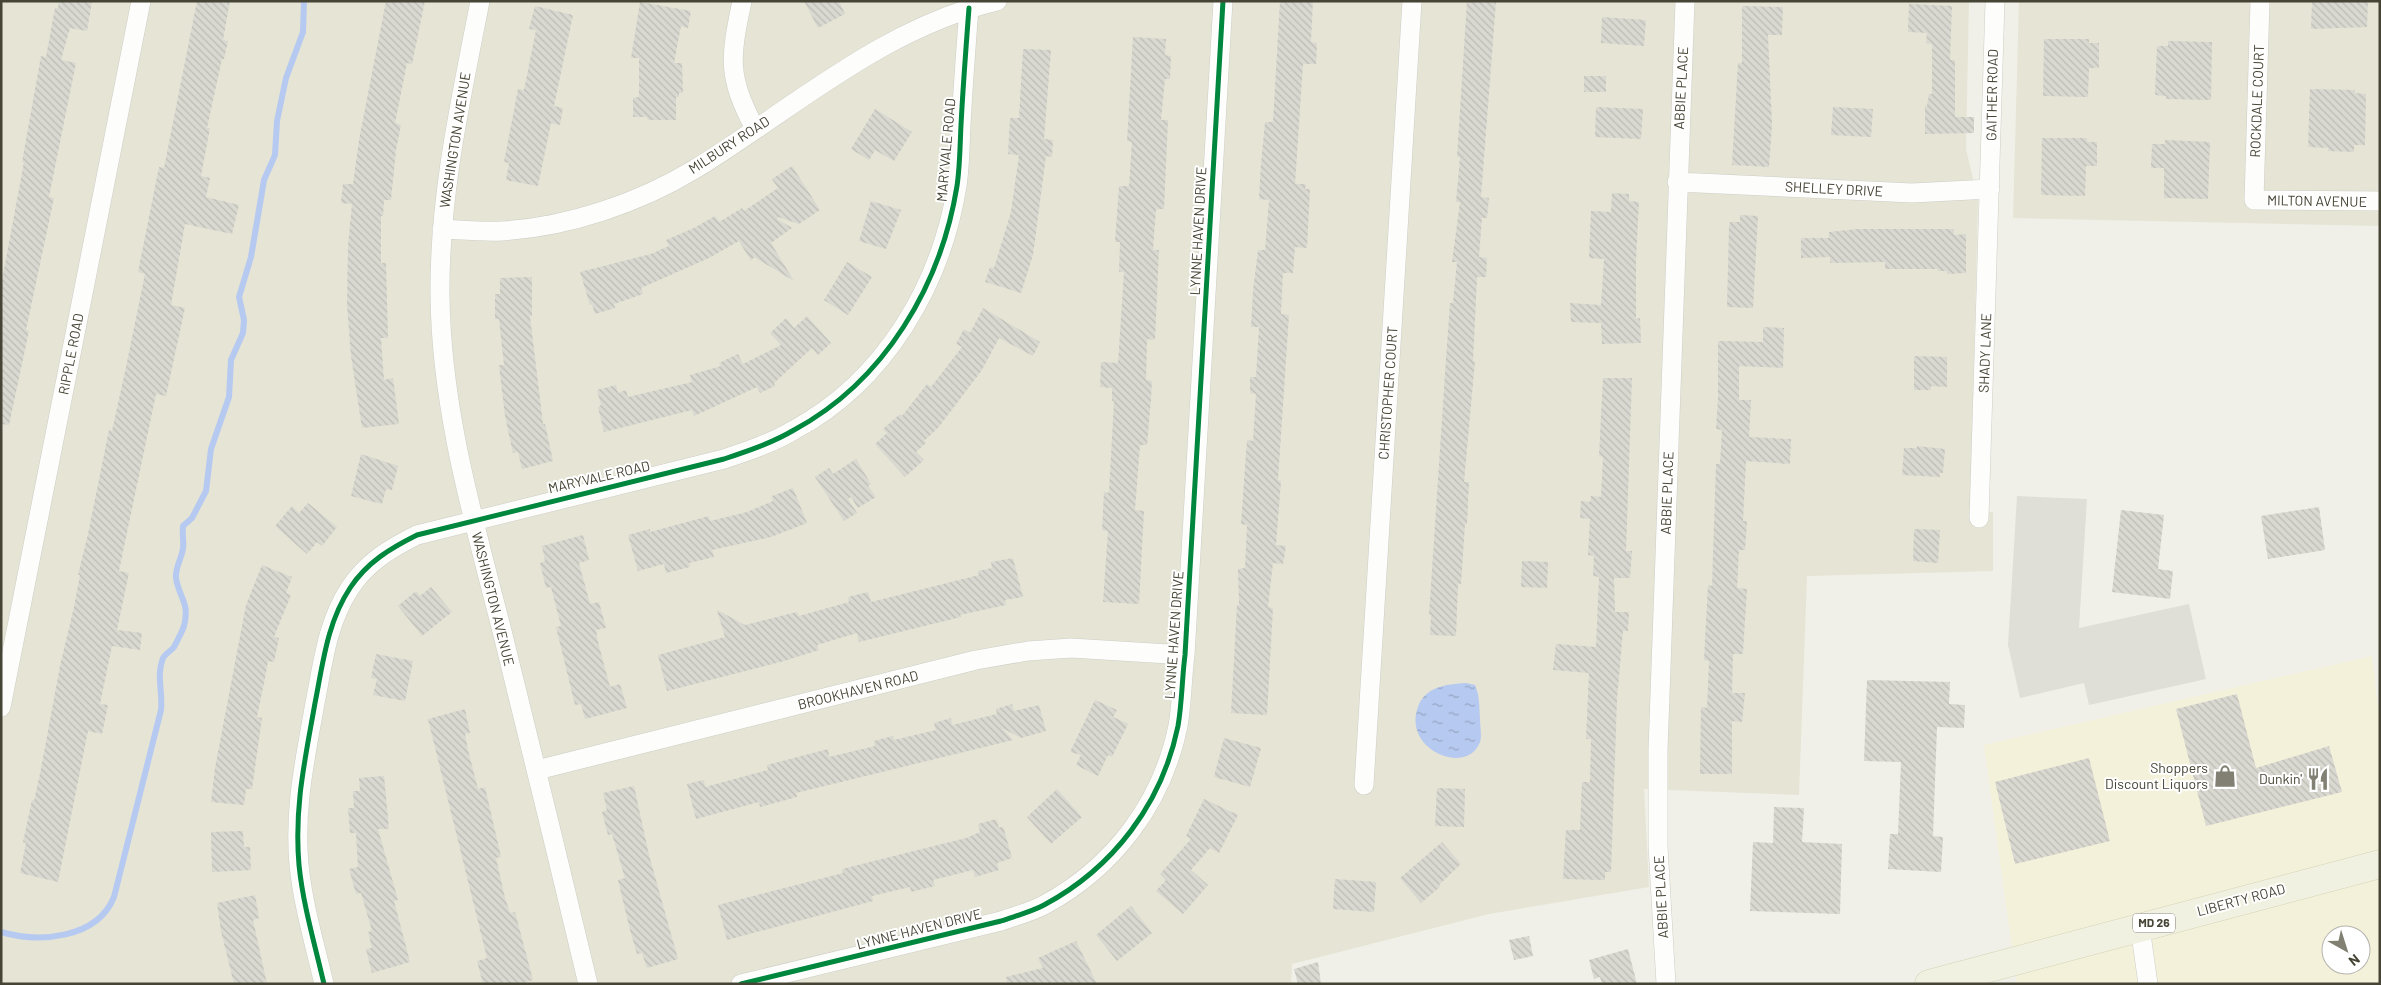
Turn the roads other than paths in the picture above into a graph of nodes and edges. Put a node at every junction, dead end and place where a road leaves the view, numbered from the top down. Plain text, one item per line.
1 (141, 1) edge
2 (480, 1) edge
3 (742, 1) edge
4 (997, 1) edge
5 (1223, 1) edge
6 (1412, 1) edge
7 (1685, 1) edge
8 (1994, 1) edge
9 (2260, 1) edge
10 (969, 8) junction
11 (755, 129) junction
12 (1677, 182) junction
13 (1990, 188) junction
14 (2254, 200) joint
15 (2380, 201) edge
16 (442, 229) junction
17 (1979, 518) dead end
18 (473, 519) junction
19 (1184, 654) junction
20 (1, 708) edge
21 (537, 770) junction
22 (1364, 785) dead end
23 (2380, 864) edge
24 (2140, 927) junction
25 (324, 984) edge
26 (588, 984) edge
27 (741, 984) edge
28 (1666, 984) edge
29 (1928, 984) edge
30 (2148, 984) edge

1 - 20 street, RIPPLE ROAD
2 - 16 street, WASHINGTON AVENUE
3 - 11 street
4 - 10 street, MILBURY ROAD
5 - 19 street, LYNNE HAVEN DRIVE
6 - 22 street, CHRISTOPHER COURT
7 - 12 street, ABBIE PLACE
8 - 13 street, GAITHER ROAD
9 - 14 street, ROCKDALE COURT
10 - 11 street, MILBURY ROAD
10 - 18 street, MARYVALE ROAD
11 - 16 street, MILBURY ROAD
12 - 13 street, SHELLEY DRIVE
12 - 28 street, ABBIE PLACE
13 - 17 street, SHADY LANE
14 - 15 street, MILTON AVENUE
16 - 18 street, WASHINGTON AVENUE
18 - 21 street, WASHINGTON AVENUE
18 - 25 street, MARYVALE ROAD
19 - 21 street, BROOKHAVEN ROAD
19 - 27 street, LYNNE HAVEN DRIVE
21 - 26 street, WASHINGTON AVENUE
23 - 24 main road, LIBERTY ROAD / MD 26
24 - 29 main road, LIBERTY ROAD / MD 26
24 - 30 street

